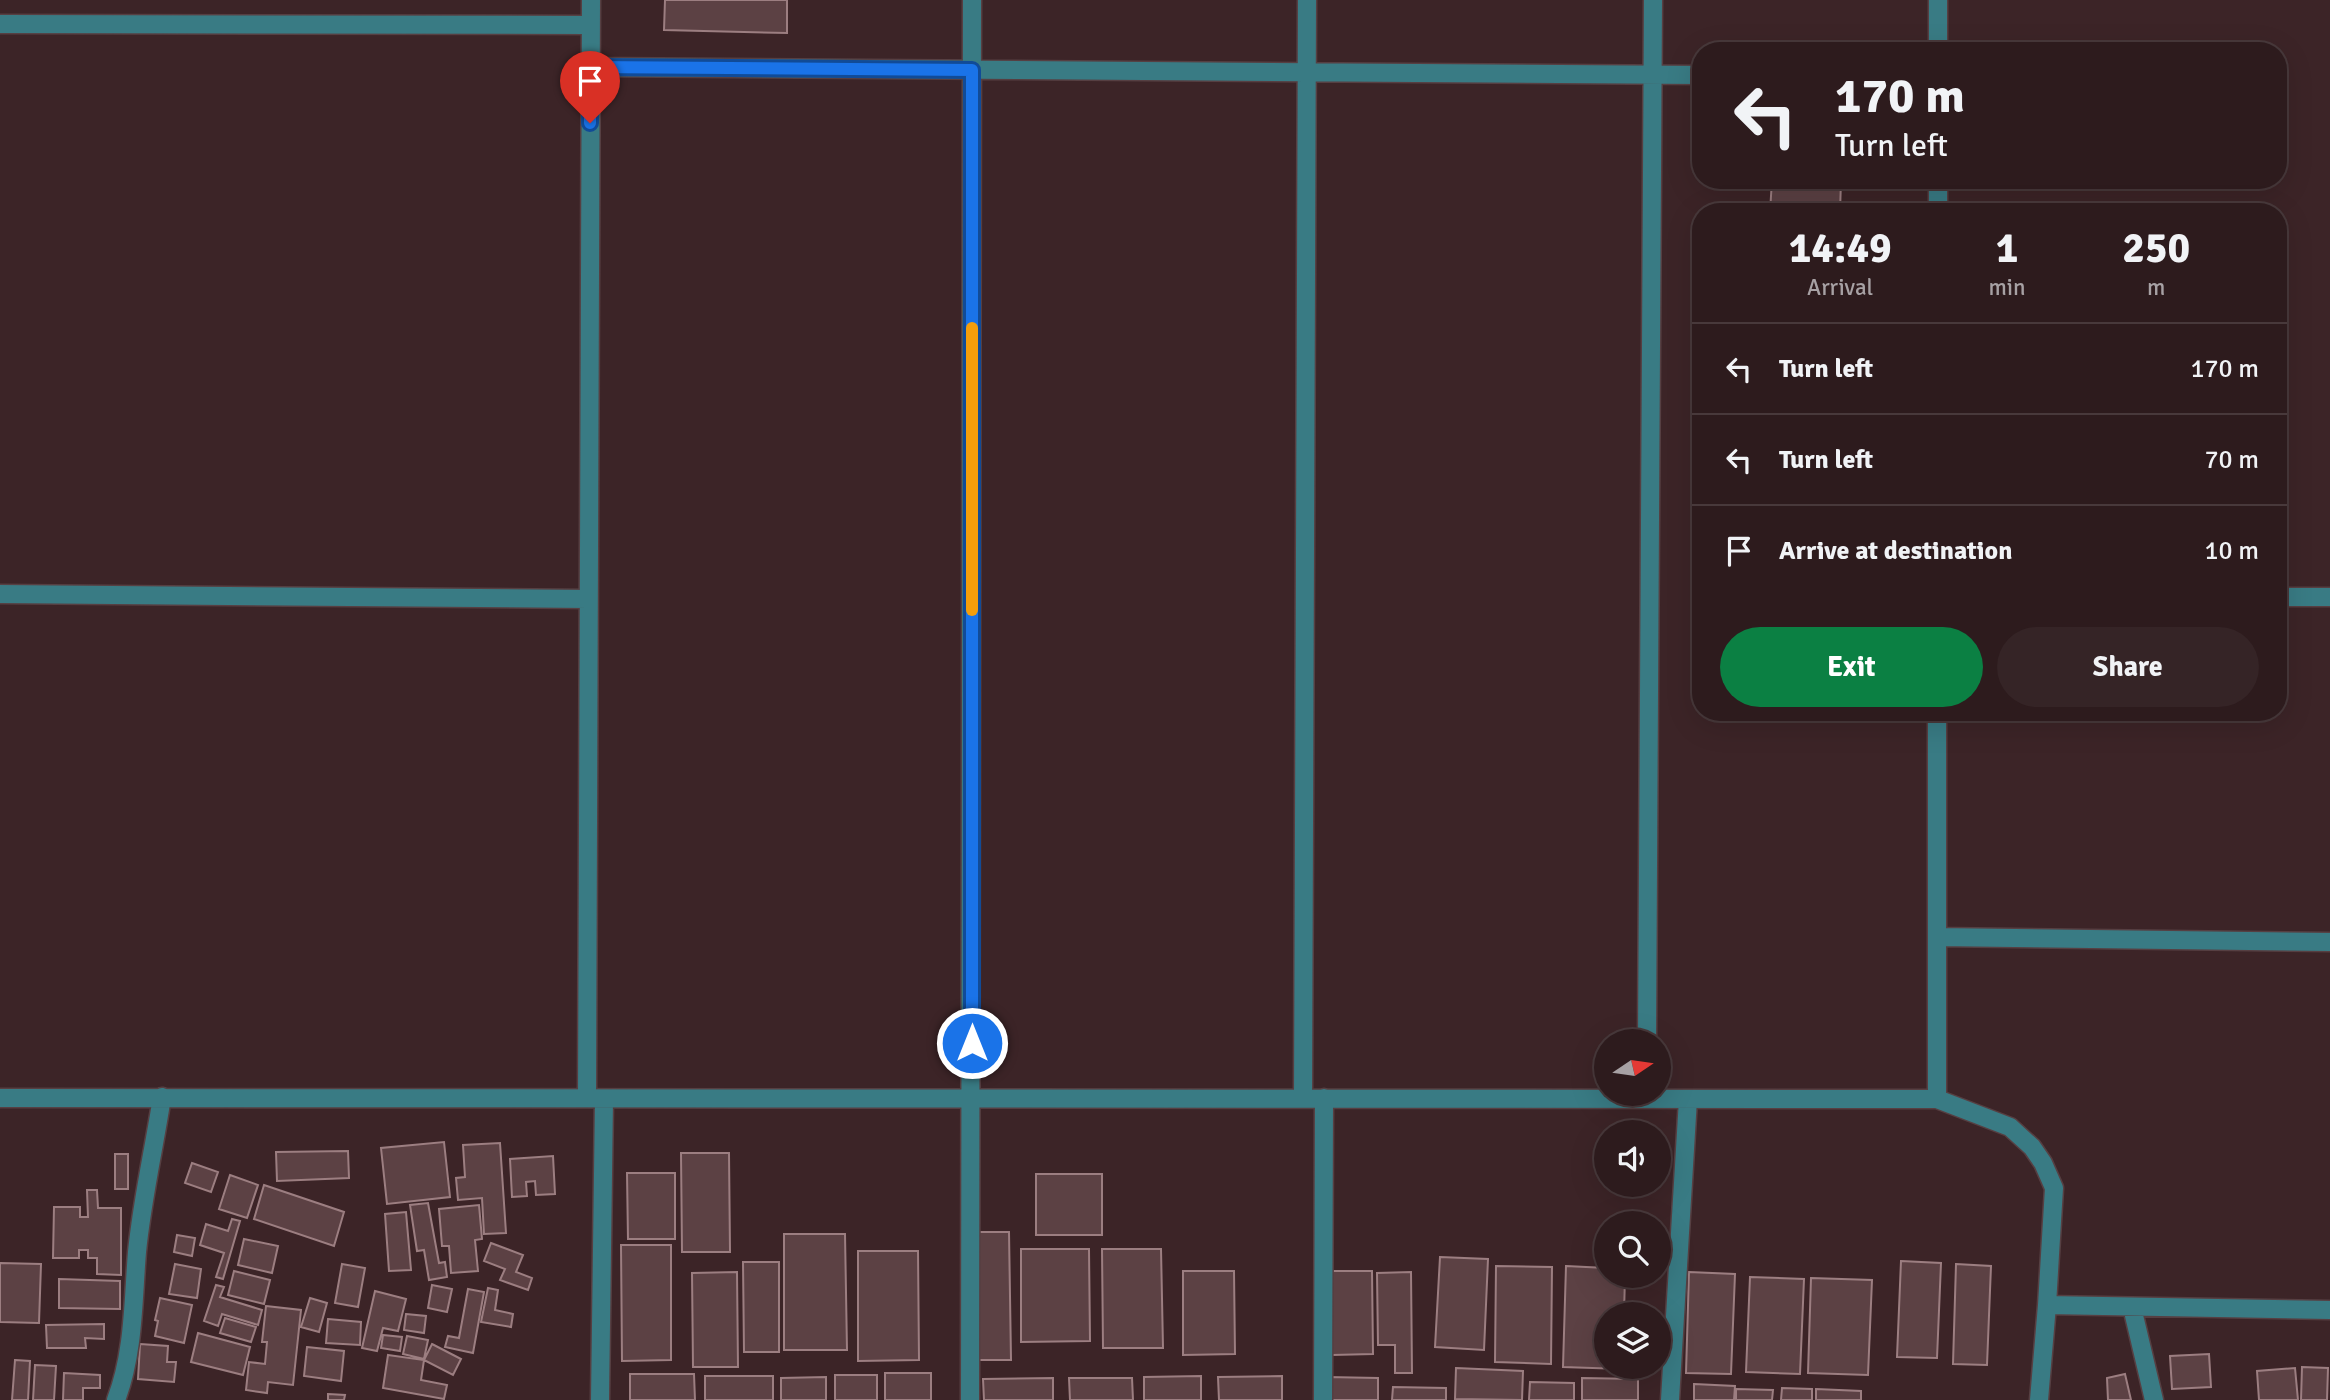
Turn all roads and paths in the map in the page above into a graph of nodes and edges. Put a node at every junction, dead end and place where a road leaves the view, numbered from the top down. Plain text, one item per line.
1 (590, 0) edge
2 (972, 0) edge
3 (1307, 0) edge
4 (1653, 0) edge
5 (1938, 0) edge
6 (0, 23) edge
7 (590, 25) junction
8 (1938, 42) edge
9 (590, 67) junction
10 (972, 70) junction
11 (1307, 72) junction
12 (1652, 74) junction
13 (1692, 75) edge
14 (0, 594) edge
15 (2287, 597) edge
16 (2330, 597) edge
17 (588, 599) junction
18 (1937, 721) edge
19 (1937, 937) junction
20 (2330, 942) edge
21 (1647, 1029) edge
22 (1594, 1096) edge
23 (162, 1097) junction
24 (0, 1098) edge
25 (595, 1098) junction
26 (972, 1098) junction
27 (1303, 1098) junction
28 (1324, 1098) junction
29 (1671, 1098) edge
30 (1688, 1099) junction
31 (1937, 1099) junction
32 (2047, 1305) junction
33 (2132, 1307) junction
34 (2330, 1310) edge
35 (116, 1400) edge
36 (600, 1400) edge
37 (970, 1400) edge
38 (1323, 1400) edge
39 (1670, 1400) edge
40 (2039, 1400) edge
41 (2154, 1400) edge

1 - 7 street
2 - 10 street
3 - 11 street
4 - 12 street
5 - 8 street
6 - 7 street
7 - 9 street
9 - 10 street
9 - 17 street
10 - 11 street
10 - 26 street
11 - 12 street
11 - 27 street
12 - 13 street
12 - 21 street
14 - 17 street
15 - 16 street
17 - 25 street
18 - 19 street
19 - 20 street
19 - 31 street
22 - 28 street
23 - 24 street
23 - 25 street
23 - 35 street
25 - 26 street
25 - 36 street
26 - 27 street
26 - 37 street
27 - 28 street
28 - 38 street
29 - 30 street
30 - 31 street
30 - 39 street
31 - 32 street
32 - 33 street
32 - 40 street
33 - 34 street
33 - 41 street

